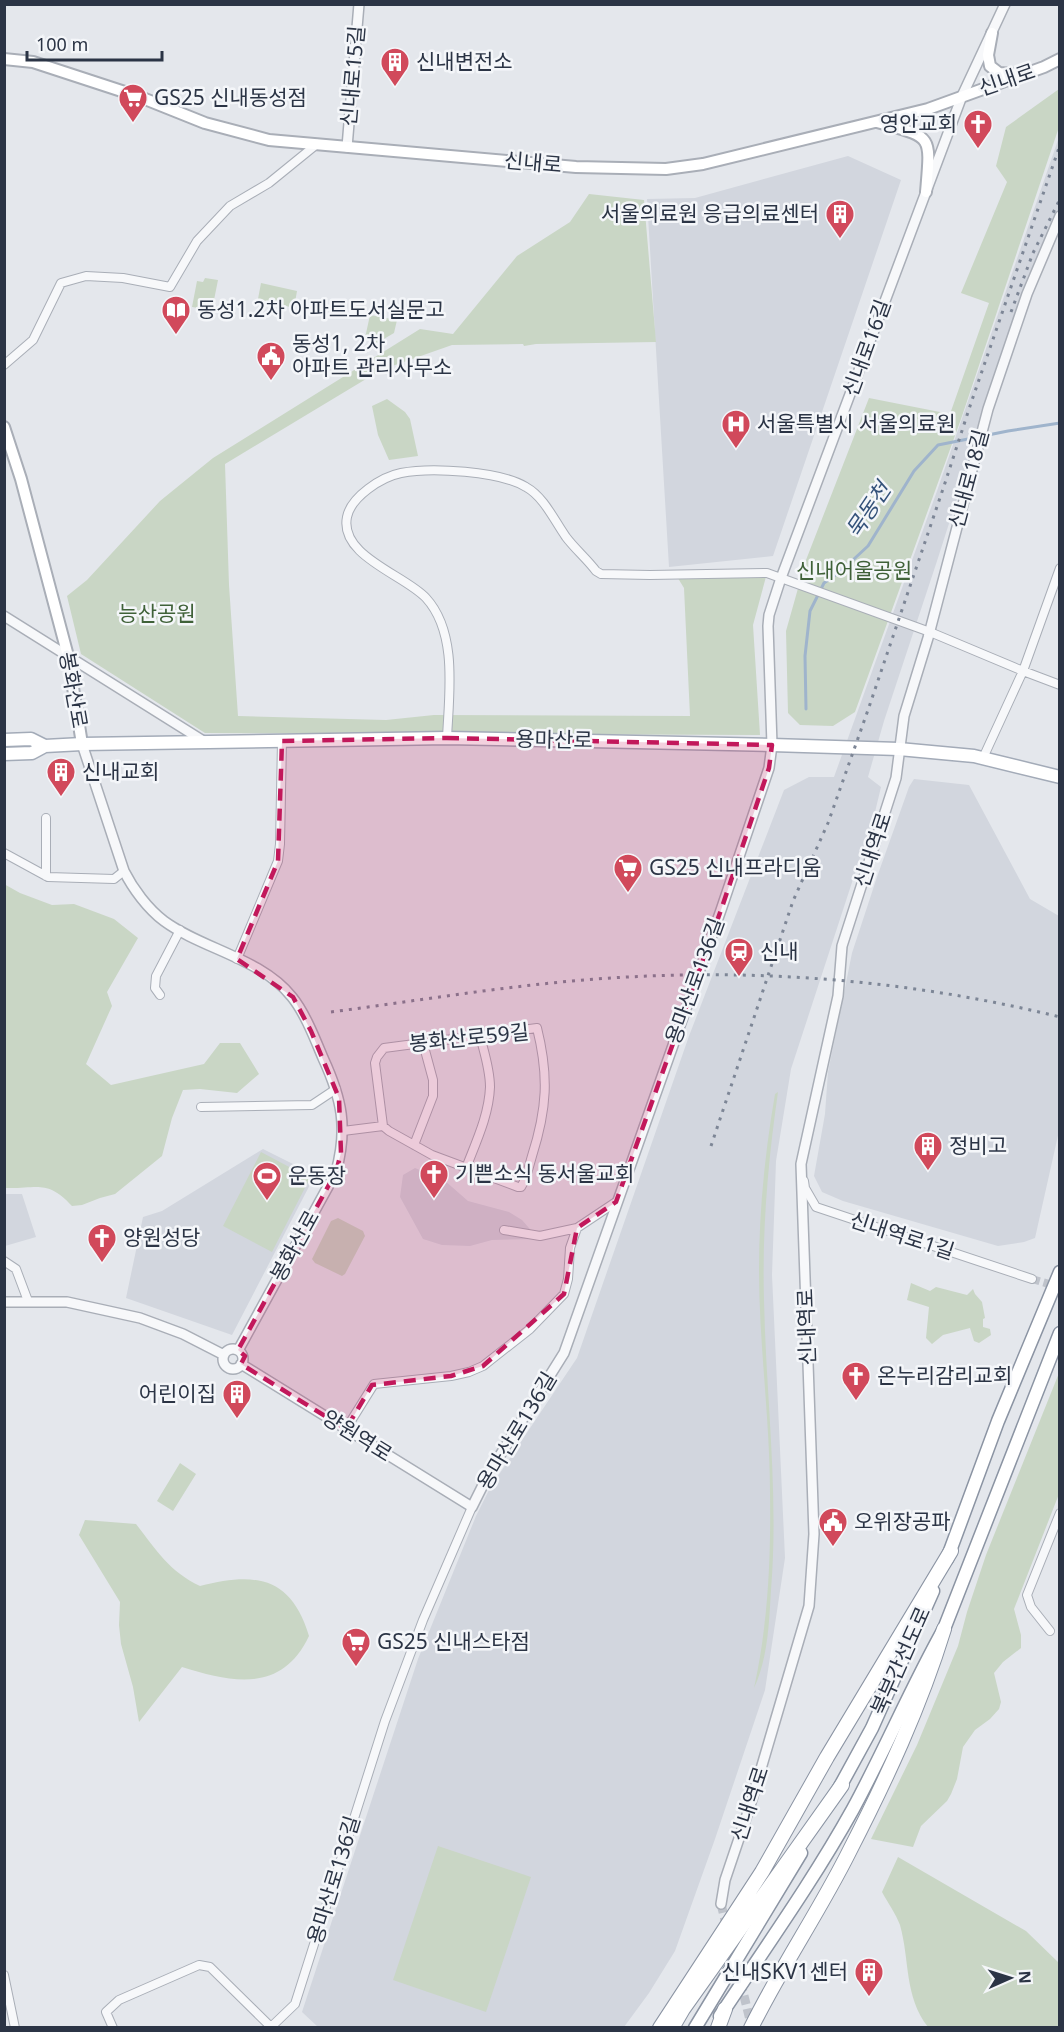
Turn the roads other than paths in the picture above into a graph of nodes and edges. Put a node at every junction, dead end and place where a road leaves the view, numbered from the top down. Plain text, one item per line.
1 (358, 4) edge
2 (1005, 4) edge
3 (992, 33) junction
4 (4, 58) edge
5 (1059, 59) edge
6 (1044, 67) junction
7 (1059, 67) edge
8 (1024, 73) junction
9 (962, 96) junction
10 (874, 121) junction
11 (317, 144) junction
12 (347, 147) junction
13 (926, 192) junction
14 (1059, 216) edge
15 (4, 365) edge
16 (4, 427) edge
17 (1059, 568) edge
18 (781, 578) junction
19 (4, 616) edge
20 (930, 632) junction
21 (68, 656) junction
22 (1023, 671) junction
23 (1059, 685) edge
24 (447, 738) junction
25 (4, 740) edge
26 (282, 741) junction
27 (205, 742) junction
28 (82, 744) junction
29 (772, 744) junction
30 (45, 746) junction
31 (899, 749) junction
32 (4, 754) edge
33 (983, 758) junction
34 (1059, 777) edge
35 (46, 818) dead end
36 (4, 853) edge
37 (124, 871) junction
38 (46, 876) junction
39 (180, 930) junction
40 (237, 958) junction
41 (160, 994) dead end
42 (480, 1036) junction
43 (423, 1043) junction
44 (336, 1089) junction
45 (201, 1107) dead end
46 (383, 1126) junction
47 (343, 1131) junction
48 (414, 1145) junction
49 (801, 1164) junction
50 (466, 1168) junction
51 (616, 1203) junction
52 (577, 1228) junction
53 (504, 1230) dead end
54 (4, 1261) edge
55 (1059, 1272) edge
56 (1032, 1280) tunnel mouth
57 (28, 1301) junction
58 (4, 1302) edge
59 (1059, 1333) edge
60 (239, 1348) junction
61 (224, 1355) junction
62 (241, 1364) junction
63 (346, 1429) junction
64 (472, 1507) junction
65 (1059, 1514) edge
66 (951, 1551) junction
67 (944, 1629) junction
68 (1050, 1631) dead end
69 (842, 1785) junction
70 (721, 1904) tunnel mouth
71 (4, 1976) edge
72 (725, 2009) junction
73 (271, 2027) edge
74 (15, 2028) edge
75 (112, 2028) edge
76 (660, 2028) edge
77 (672, 2028) edge
78 (695, 2028) edge
79 (712, 2028) edge
80 (718, 2028) edge
81 (751, 2028) edge

1 - 12 street, 신내로15길
2 - 3 street, 신내로16길
3 - 8 main road
3 - 9 street, 신내로16길
4 - 11 main road, 신내로
5 - 6 main road, 신내로
6 - 7 main road
6 - 8 main road, 신내로
8 - 9 main road, 신내로
9 - 10 main road, 신내로
9 - 13 street, 신내로16길
10 - 12 main road, 신내로
10 - 13 main road
11 - 12 main road, 신내로
11 - 15 street
13 - 18 street, 신내로16길
14 - 20 street, 신내로18길
16 - 21 main road, 봉화산로
17 - 22 street
18 - 20 street
18 - 24 street
18 - 29 street, 신내로16길
19 - 21 street
20 - 22 street
20 - 31 street, 신내로18길
21 - 27 street
21 - 28 main road, 봉화산로
22 - 23 street
22 - 33 street
24 - 26 main road, 용마산로
24 - 29 main road, 용마산로
25 - 30 main road, 용마산로
26 - 27 main road, 용마산로
26 - 40 street
27 - 28 main road, 용마산로
28 - 30 main road, 용마산로
28 - 37 street, 봉화산로
29 - 31 main road, 용마산로
29 - 51 street, 용마산로136길
30 - 32 main road, 용마산로
31 - 33 main road, 용마산로
31 - 49 street, 신내역로
33 - 34 main road, 용마산로
35 - 38 street
36 - 38 street
37 - 38 street
37 - 39 street, 봉화산로
39 - 40 street, 봉화산로
39 - 41 street
40 - 44 street, 봉화산로
42 - 43 street, 봉화산로59길
42 - 50 street
42 - 50 street, 봉화산로59길
43 - 46 street, 봉화산로59길
43 - 48 street
44 - 45 street
44 - 47 street, 봉화산로
46 - 47 street
46 - 48 street, 봉화산로59길
47 - 60 street, 봉화산로
48 - 50 street, 봉화산로59길
49 - 56 street, 신내역로1길
49 - 70 street, 신내역로
51 - 52 street
51 - 64 street, 용마산로136길
52 - 53 street
52 - 63 street
54 - 57 street
55 - 66 main road, 북부간선도로
57 - 58 street
57 - 61 street
59 - 67 main road, 북부간선도로
60 - 61 street
60 - 62 street
61 - 62 street
62 - 63 street, 양원역로
63 - 64 street, 양원역로
64 - 73 street, 용마산로136길
65 - 68 street
66 - 69 main road, 북부간선도로
66 - 76 highway
67 - 72 main road, 북부간선도로
67 - 81 highway
69 - 77 highway
69 - 78 main road, 북부간선도로
71 - 74 street
72 - 79 main road, 북부간선도로
72 - 80 highway
73 - 75 street, 용마산로136길

